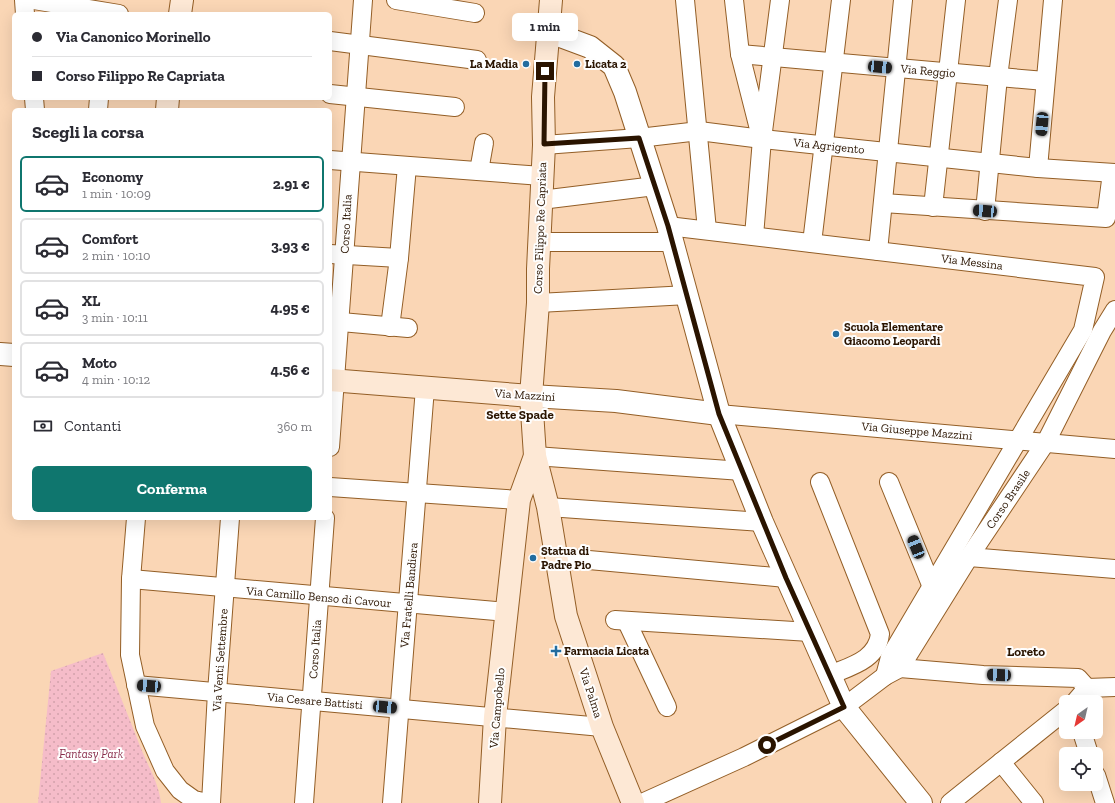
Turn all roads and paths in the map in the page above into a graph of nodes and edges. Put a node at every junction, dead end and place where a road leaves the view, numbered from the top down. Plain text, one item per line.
1 (24, 0) edge
2 (34, 0) edge
3 (182, 0) edge
4 (362, 0) edge
5 (396, 0) edge
6 (550, 0) edge
7 (685, 0) edge
8 (734, 0) edge
9 (780, 0) edge
10 (841, 0) edge
11 (903, 0) edge
12 (956, 0) edge
13 (1008, 0) edge
14 (1053, 0) edge
15 (25, 12) edge
16 (103, 12) edge
17 (180, 12) edge
18 (475, 13) dead end
19 (547, 31) junction
20 (332, 41) edge
21 (359, 44) junction
22 (740, 54) junction
23 (772, 58) junction
24 (477, 60) dead end
25 (833, 63) junction
26 (895, 68) junction
27 (947, 73) junction
28 (998, 77) junction
29 (1045, 81) junction
30 (332, 94) edge
31 (355, 97) junction
32 (454, 107) dead end
33 (699, 131) junction
34 (639, 138) junction
35 (762, 139) junction
36 (484, 143) dead end
37 (544, 144) junction
38 (823, 144) junction
39 (887, 152) junction
40 (938, 157) junction
41 (332, 160) edge
42 (350, 162) junction
43 (990, 162) junction
44 (407, 166) junction
45 (1038, 168) junction
46 (479, 172) junction
47 (1113, 173) edge
48 (542, 176) junction
49 (655, 186) junction
50 (541, 200) junction
51 (883, 203) junction
52 (933, 207) junction
53 (985, 211) junction
54 (707, 230) junction
55 (670, 234) junction
56 (754, 236) junction
57 (540, 242) junction
58 (812, 243) junction
59 (878, 251) junction
60 (337, 254) edge
61 (399, 258) junction
62 (688, 295) junction
63 (538, 303) junction
64 (1115, 310) edge
65 (335, 322) edge
66 (390, 327) junction
67 (408, 328) dead end
68 (0, 354) edge
69 (12, 355) edge
70 (332, 380) edge
71 (425, 388) junction
72 (531, 396) junction
73 (719, 414) junction
74 (1019, 440) junction
75 (1046, 442) junction
76 (1115, 448) edge
77 (535, 456) junction
78 (742, 471) junction
79 (820, 482) dead end
80 (889, 482) dead end
81 (332, 486) edge
82 (417, 493) junction
83 (519, 500) junction
84 (548, 507) junction
85 (136, 520) edge
86 (230, 520) edge
87 (325, 520) edge
88 (762, 522) junction
89 (556, 557) junction
90 (969, 558) junction
91 (1115, 569) edge
92 (786, 578) junction
93 (131, 580) junction
94 (932, 587) junction
95 (225, 589) junction
96 (319, 597) junction
97 (408, 604) junction
98 (507, 612) junction
99 (810, 632) junction
100 (893, 672) junction
101 (830, 675) junction
102 (136, 685) junction
103 (1087, 688) junction
104 (1115, 688) edge
105 (217, 692) junction
106 (1081, 695) edge
107 (312, 700) junction
108 (667, 707) dead end
109 (844, 707) junction
110 (399, 708) junction
111 (1059, 716) edge
112 (495, 717) junction
113 (602, 728) junction
114 (1001, 762) junction
115 (1101, 791) edge
116 (208, 803) edge
117 (211, 803) edge
118 (304, 803) edge
119 (392, 803) edge
120 (490, 803) edge
121 (633, 803) edge
122 (642, 803) edge
123 (921, 803) edge
124 (950, 803) edge
125 (1034, 803) edge
126 (1105, 803) edge

1 - 15 street
2 - 16 street
3 - 17 main road
4 - 21 street, Corso Italia
5 - 18 street
6 - 19 main road, Corso Filippo Re Capriata
7 - 33 street
8 - 22 street
9 - 23 street
10 - 25 street
11 - 26 street
12 - 27 street
13 - 28 street
14 - 29 street
19 - 34 street
19 - 37 main road, Corso Filippo Re Capriata
20 - 21 street
21 - 24 street
21 - 31 street, Corso Italia
22 - 23 street, Via Reggio
22 - 35 street
23 - 25 street, Via Reggio
23 - 35 street
25 - 26 street, Via Reggio
25 - 38 street
26 - 27 street, Via Reggio
26 - 39 street
27 - 28 street, Via Reggio
27 - 40 street
28 - 29 street, Via Reggio
28 - 43 street
29 - 45 street
30 - 31 street
31 - 32 street
31 - 42 street, Corso Italia
33 - 34 street, Via Agrigento
33 - 35 street, Via Agrigento
33 - 54 street
34 - 37 street, Via Agrigento
34 - 49 street
35 - 38 street, Via Agrigento
35 - 56 street
36 - 46 street
37 - 48 main road, Corso Filippo Re Capriata
38 - 39 street, Via Agrigento
38 - 58 street
39 - 40 street, Via Agrigento
39 - 51 street
40 - 43 street, Via Agrigento
40 - 52 street
41 - 42 street
42 - 44 street
42 - 60 street, Corso Italia
43 - 45 street, Via Agrigento
43 - 53 street
44 - 46 street
44 - 61 street
45 - 47 street, Via Agrigento
46 - 48 street
47 - 53 street
48 - 50 main road, Corso Filippo Re Capriata
49 - 50 street
49 - 55 street
50 - 57 main road, Corso Filippo Re Capriata
51 - 52 street
51 - 59 street
52 - 53 street
54 - 55 street, Via Messina
54 - 56 street, Via Messina
55 - 57 street, Via Messina
55 - 62 street
56 - 58 street, Via Messina
57 - 63 main road, Corso Filippo Re Capriata
58 - 59 street, Via Messina
59 - 74 street, Via Messina
60 - 61 street
60 - 65 street, Corso Italia
61 - 66 street
62 - 63 street
62 - 73 street
63 - 72 main road, Corso Filippo Re Capriata
64 - 75 street, Corso Brasile
65 - 66 street
65 - 70 street, Corso Italia
66 - 67 street
68 - 69 street
70 - 71 main road, Via Mazzini
71 - 72 main road, Via Mazzini
71 - 82 street, Via Fratelli Bandiera
72 - 73 street, Via Mazzini
72 - 77 main road, Corso Filippo Re Capriata
73 - 74 street, Via Giuseppe Mazzini
73 - 78 street
74 - 75 street, Via Giuseppe Mazzini
74 - 94 street, Corso Brasile
75 - 76 street, Via Giuseppe Mazzini
75 - 90 street, Corso Brasile
77 - 78 street
77 - 83 main road, Corso Filippo Re Capriata
77 - 84 main road, Corso Filippo Re Capriata
78 - 88 street
79 - 101 street
80 - 94 street
81 - 82 street
82 - 83 street
82 - 97 street, Via Fratelli Bandiera
83 - 98 main road, Corso Filippo Re Capriata
84 - 88 street
84 - 89 main road, Corso Filippo Re Capriata
85 - 93 street
86 - 95 street, Via Venti Settembre
87 - 96 street, Corso Italia
88 - 92 street
89 - 92 street
89 - 113 main road, Via Palma
90 - 91 street
90 - 100 street, Corso Brasile
92 - 99 street
93 - 95 street, Via Camillo Benso di Cavour
93 - 102 street
94 - 100 street, Corso Brasile
95 - 96 street, Via Camillo Benso di Cavour
95 - 105 street, Via Venti Settembre
96 - 97 street, Via Camillo Benso di Cavour
96 - 107 street, Corso Italia
97 - 98 street, Via Camillo Benso di Cavour
97 - 110 street, Via Fratelli Bandiera
98 - 112 main road, Via Campobello
99 - 101 street
99 - 108 street
100 - 103 street
100 - 109 street, Corso Brasile
101 - 109 street
102 - 105 street, Via Cesare Battisti
102 - 116 street
103 - 104 street
103 - 106 street
105 - 107 street, Via Cesare Battisti
105 - 117 street, Via Venti Settembre
107 - 110 street, Via Cesare Battisti
107 - 118 street, Corso Italia
109 - 122 street, Corso Brasile
109 - 123 street
110 - 112 street, Via Cesare Battisti
110 - 119 street, Via Fratelli Bandiera
111 - 114 street
112 - 113 street, Via Cesare Battisti
112 - 120 main road, Via Campobello
113 - 121 main road, Via Palma
114 - 124 street
114 - 125 street
115 - 126 street

